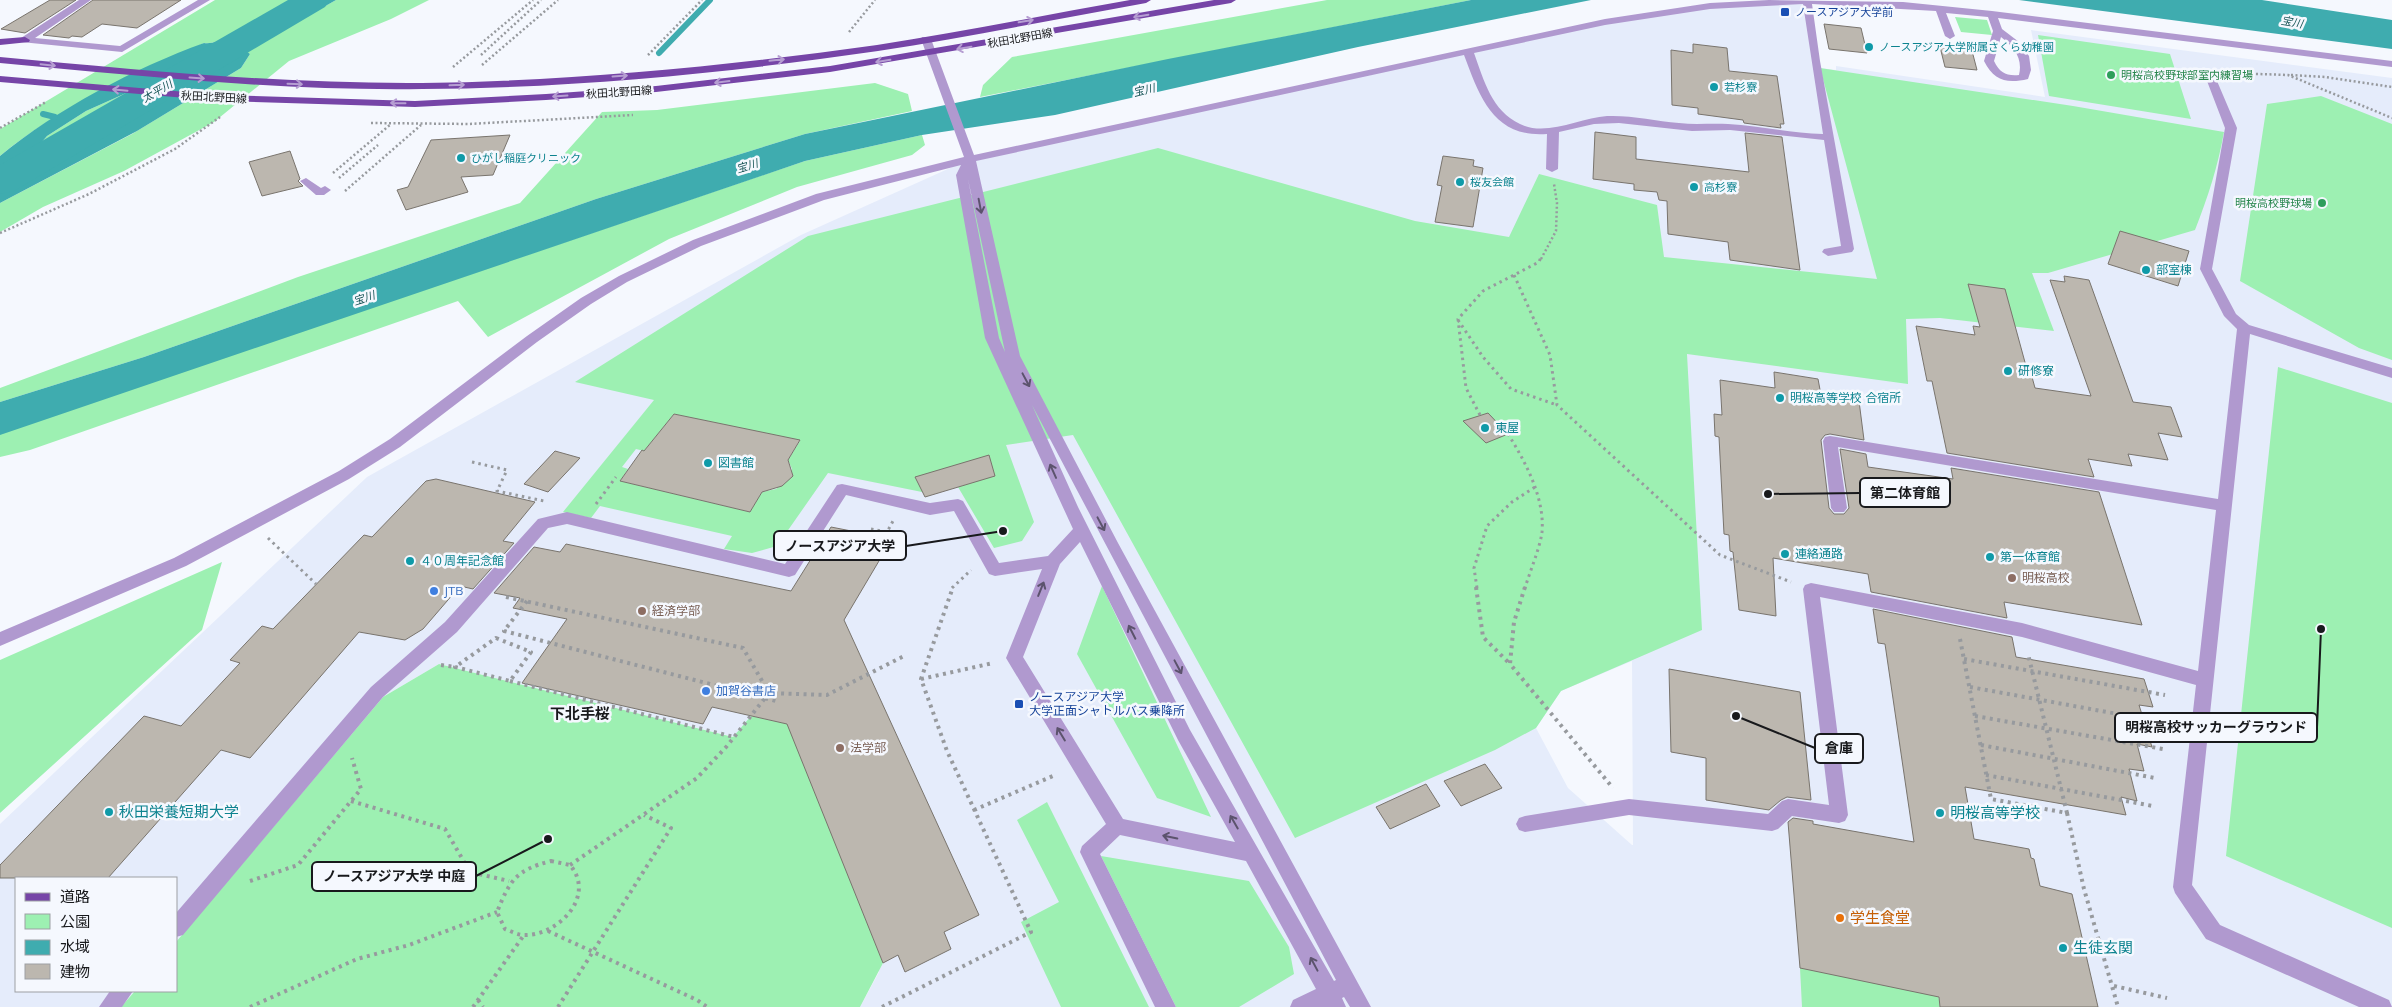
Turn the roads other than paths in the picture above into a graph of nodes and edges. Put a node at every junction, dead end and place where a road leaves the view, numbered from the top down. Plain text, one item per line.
1 (86, 0) edge
2 (205, 0) edge
3 (1146, 0) edge
4 (1231, 0) edge
5 (1808, 1) edge
6 (1940, 9) junction
7 (1992, 14) junction
8 (1998, 31) junction
9 (1950, 36) dead end
10 (926, 39) junction
11 (26, 40) junction
12 (0, 42) edge
13 (1468, 51) junction
14 (931, 54) junction
15 (0, 60) edge
16 (2392, 64) edge
17 (0, 79) edge
18 (2212, 81) road end
19 (1553, 131) junction
20 (1829, 137) junction
21 (970, 159) junction
22 (1552, 169) road end
23 (306, 181) dead end
24 (325, 190) road end
25 (1828, 252) dead end
26 (2244, 328) junction
27 (2392, 373) edge
28 (2224, 506) junction
29 (1839, 508) dead end
30 (1081, 530) junction
31 (1053, 561) junction
32 (0, 640) edge
33 (2204, 680) junction
34 (1525, 824) dead end
35 (1117, 826) junction
36 (1252, 854) junction
37 (178, 926) edge
38 (1349, 984) junction
39 (122, 992) edge
40 (1332, 1000) edge
41 (109, 1007) edge
42 (1166, 1007) edge
43 (1300, 1007) edge
44 (1361, 1007) edge
45 (2382, 1007) edge

1 - 11 street
2 - 11 street
10 -> 3 main road, 秋田北野田線
4 -> 14 main road, 秋田北野田線
5 - 6 street
5 - 13 street
5 - 20 street
6 - 7 street
6 - 9 street
7 - 8 street
7 - 16 street
8 - 8 street
10 - 14 street
15 -> 10 main road, 秋田北野田線
11 - 12 main road
13 - 19 street
13 - 21 street
14 -> 17 main road, 秋田北野田線
14 - 21 street
18 - 26 street
19 - 20 street
19 - 22 street
20 - 25 street
30 -> 21 street
21 - 32 street
21 -> 38 street
23 - 24 street
26 - 27 street
26 - 28 street
28 - 29 street
28 - 33 street
30 - 31 street
36 -> 30 street
35 -> 31 street
31 - 37 street
33 - 34 street
33 - 45 street
36 -> 35 street
35 - 42 street
40 -> 36 street
38 - 40 street
38 - 44 street
39 - 41 street
40 - 43 street

